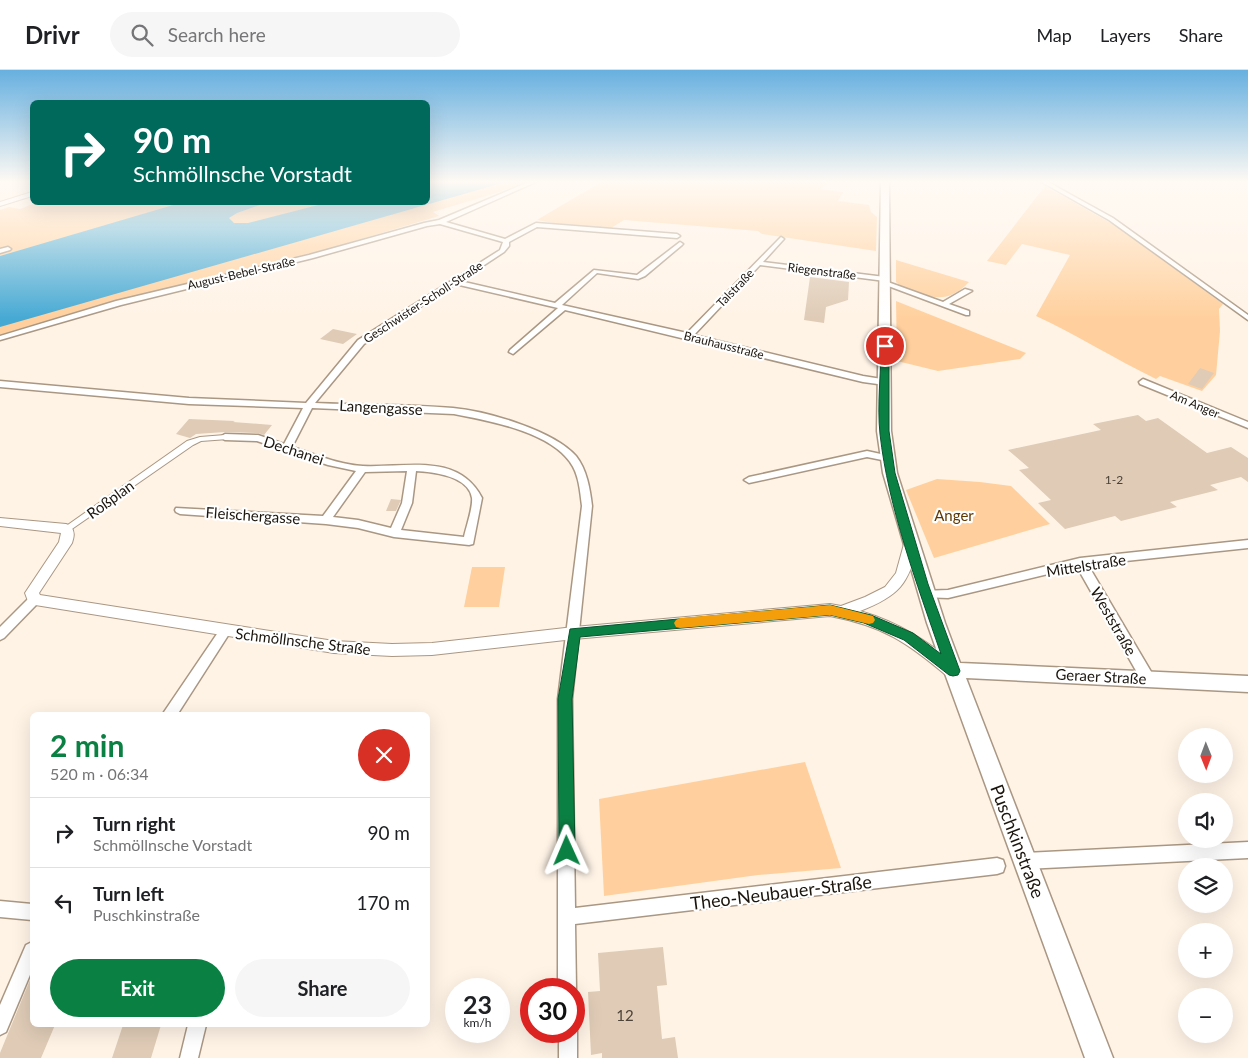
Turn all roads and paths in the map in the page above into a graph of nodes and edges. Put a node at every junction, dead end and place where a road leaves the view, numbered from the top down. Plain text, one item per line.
1 (415, 227) edge
2 (458, 227) edge
3 (532, 227) edge
4 (563, 227) edge
5 (885, 227) edge
6 (1123, 227) edge
7 (677, 236) dead end
8 (781, 239) dead end
9 (506, 241) junction
10 (680, 244) dead end
11 (8, 249) dead end
12 (0, 251) edge
13 (758, 263) junction
14 (885, 281) junction
15 (454, 282) junction
16 (968, 291) dead end
17 (944, 304) junction
18 (559, 307) junction
19 (966, 312) dead end
20 (1248, 318) edge
21 (688, 336) junction
22 (0, 338) edge
23 (513, 352) dead end
24 (885, 382) junction
25 (1143, 382) dead end
26 (0, 384) edge
27 (310, 404) junction
28 (1248, 425) edge
29 (225, 437) joint
30 (287, 448) junction
31 (887, 458) junction
32 (412, 468) junction
33 (362, 469) junction
34 (749, 480) dead end
35 (180, 510) dead end
36 (326, 520) junction
37 (0, 522) edge
38 (66, 529) junction
39 (394, 534) junction
40 (910, 544) junction
41 (1248, 544) edge
42 (1080, 562) junction
43 (926, 594) junction
44 (34, 600) junction
45 (842, 612) junction
46 (225, 631) junction
47 (574, 633) junction
48 (0, 635) edge
49 (953, 671) junction
50 (1148, 679) junction
51 (1248, 684) edge
52 (171, 712) edge
53 (1248, 850) edge
54 (1026, 861) junction
55 (997, 866) dead end
56 (0, 909) edge
57 (30, 912) edge
58 (566, 924) junction
59 (30, 956) edge
60 (567, 978) edge
61 (0, 1026) edge
62 (197, 1027) edge
63 (568, 1043) edge
64 (189, 1058) edge
65 (568, 1058) edge
66 (1099, 1058) edge

1 - 22 street, August-Bebel-Straße
2 - 9 street
3 - 9 street
4 - 7 street
5 - 14 main road, Puschkinstraße
6 - 20 street
8 - 13 street, Talstraße
9 - 15 street, Geschwister-Scholl-Straße
10 - 18 street
11 - 12 street
13 - 14 street, Riegenstraße
13 - 21 street, Talstraße
14 - 17 street
14 - 24 main road, Puschkinstraße
15 - 18 street, Brauhausstraße
15 - 27 street, Geschwister-Scholl-Straße
16 - 17 street
17 - 19 street
18 - 21 street, Brauhausstraße
18 - 23 street
21 - 24 street, Brauhausstraße
24 - 31 main road, Puschkinstraße
25 - 28 street, Am Anger
26 - 27 street, Langengasse
27 - 30 street, Geschwister-Scholl-Straße
27 - 47 street, Langengasse
29 - 30 street, Dechanei
29 - 38 street, Roßplan
30 - 33 street, Dechanei
31 - 34 street
31 - 40 main road, Puschkinstraße
32 - 33 street, Dechanei
32 - 39 street
32 - 39 street, Dechanei
33 - 36 street
35 - 36 street, Fleischergasse
36 - 39 street, Fleischergasse
37 - 38 street
38 - 44 street
40 - 43 main road, Puschkinstraße
40 - 45 street
41 - 42 street, Mittelstraße
42 - 43 street, Mittelstraße
42 - 50 street, Weststraße
43 - 49 main road, Puschkinstraße
44 - 46 street, Schmöllnsche Straße
44 - 48 street
45 - 47 street, Schmöllnsche Straße
45 - 49 street
46 - 47 street, Schmöllnsche Straße
46 - 52 street
47 - 58 street, Langengasse
49 - 50 main road, Geraer Straße
49 - 54 main road, Puschkinstraße
50 - 51 main road, Geraer Straße
53 - 54 street
54 - 66 main road, Puschkinstraße
55 - 58 street, Theo-Neubauer-Straße
56 - 57 street
58 - 60 street, Langengasse
59 - 61 street
62 - 64 street
63 - 65 street

